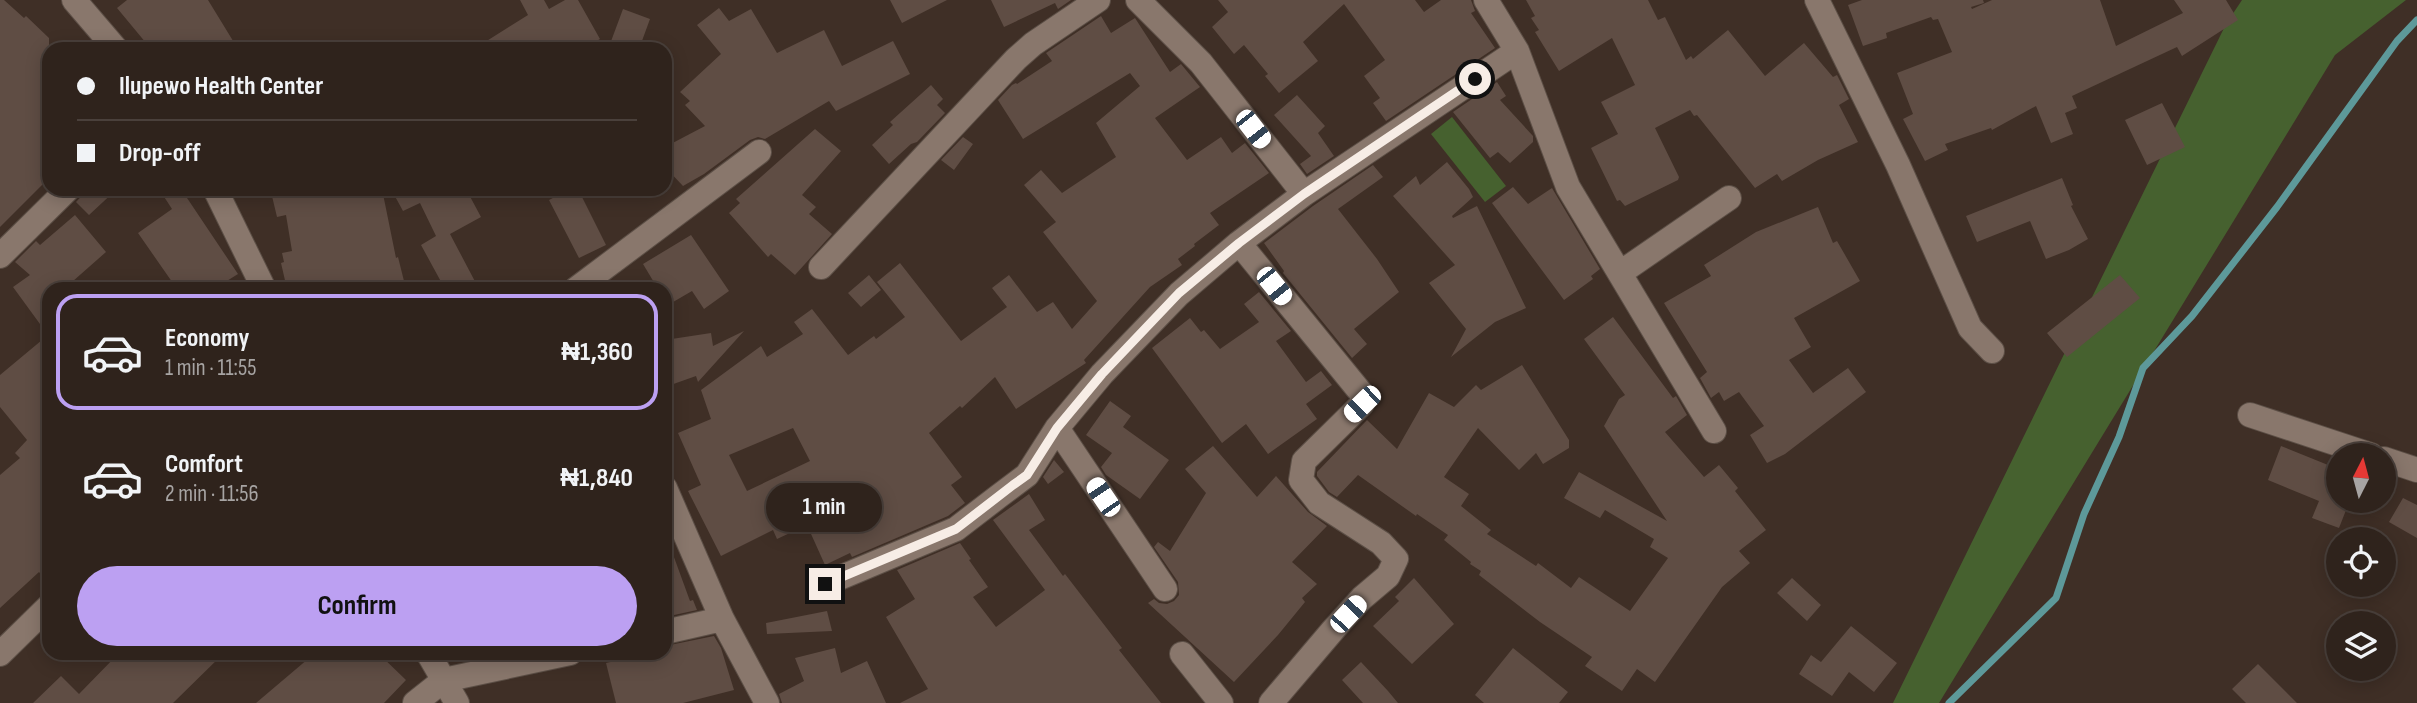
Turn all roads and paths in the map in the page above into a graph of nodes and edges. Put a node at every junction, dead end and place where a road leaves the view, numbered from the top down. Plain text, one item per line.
1 (74, 0) edge
2 (1098, 0) edge
3 (1138, 0) edge
4 (1486, 0) edge
5 (1817, 0) edge
6 (110, 42) edge
7 (1517, 51) junction
8 (759, 152) dead end
9 (1304, 194) junction
10 (61, 196) edge
11 (218, 196) edge
12 (1729, 198) dead end
13 (1239, 243) junction
14 (0, 257) edge
15 (821, 267) dead end
16 (1620, 273) junction
17 (261, 282) edge
18 (585, 282) edge
19 (1992, 351) dead end
20 (2250, 415) dead end
21 (1057, 428) junction
22 (1714, 431) dead end
23 (2335, 443) edge
24 (2396, 463) edge
25 (2417, 470) edge
26 (672, 504) edge
27 (825, 584) dead end
28 (1165, 589) dead end
29 (42, 613) edge
30 (722, 620) junction
31 (672, 631) edge
32 (0, 654) edge
33 (1182, 654) dead end
34 (432, 660) edge
35 (537, 660) edge
36 (444, 680) junction
37 (415, 703) edge
38 (457, 703) edge
39 (767, 703) edge
40 (1221, 703) edge
41 (1271, 703) edge

1 - 6 street
2 - 15 street
3 - 9 street
4 - 7 street
5 - 19 street
7 - 9 street
7 - 16 street
8 - 18 street
9 - 13 street
10 - 14 street
11 - 17 street
12 - 16 street
13 - 21 street
13 - 41 street
16 - 22 street
20 - 23 street
21 - 27 street
21 - 28 street
24 - 25 street
26 - 30 street
29 - 32 street
30 - 31 street
30 - 39 street
33 - 40 street
34 - 36 street
35 - 36 street
36 - 37 street
36 - 38 street

